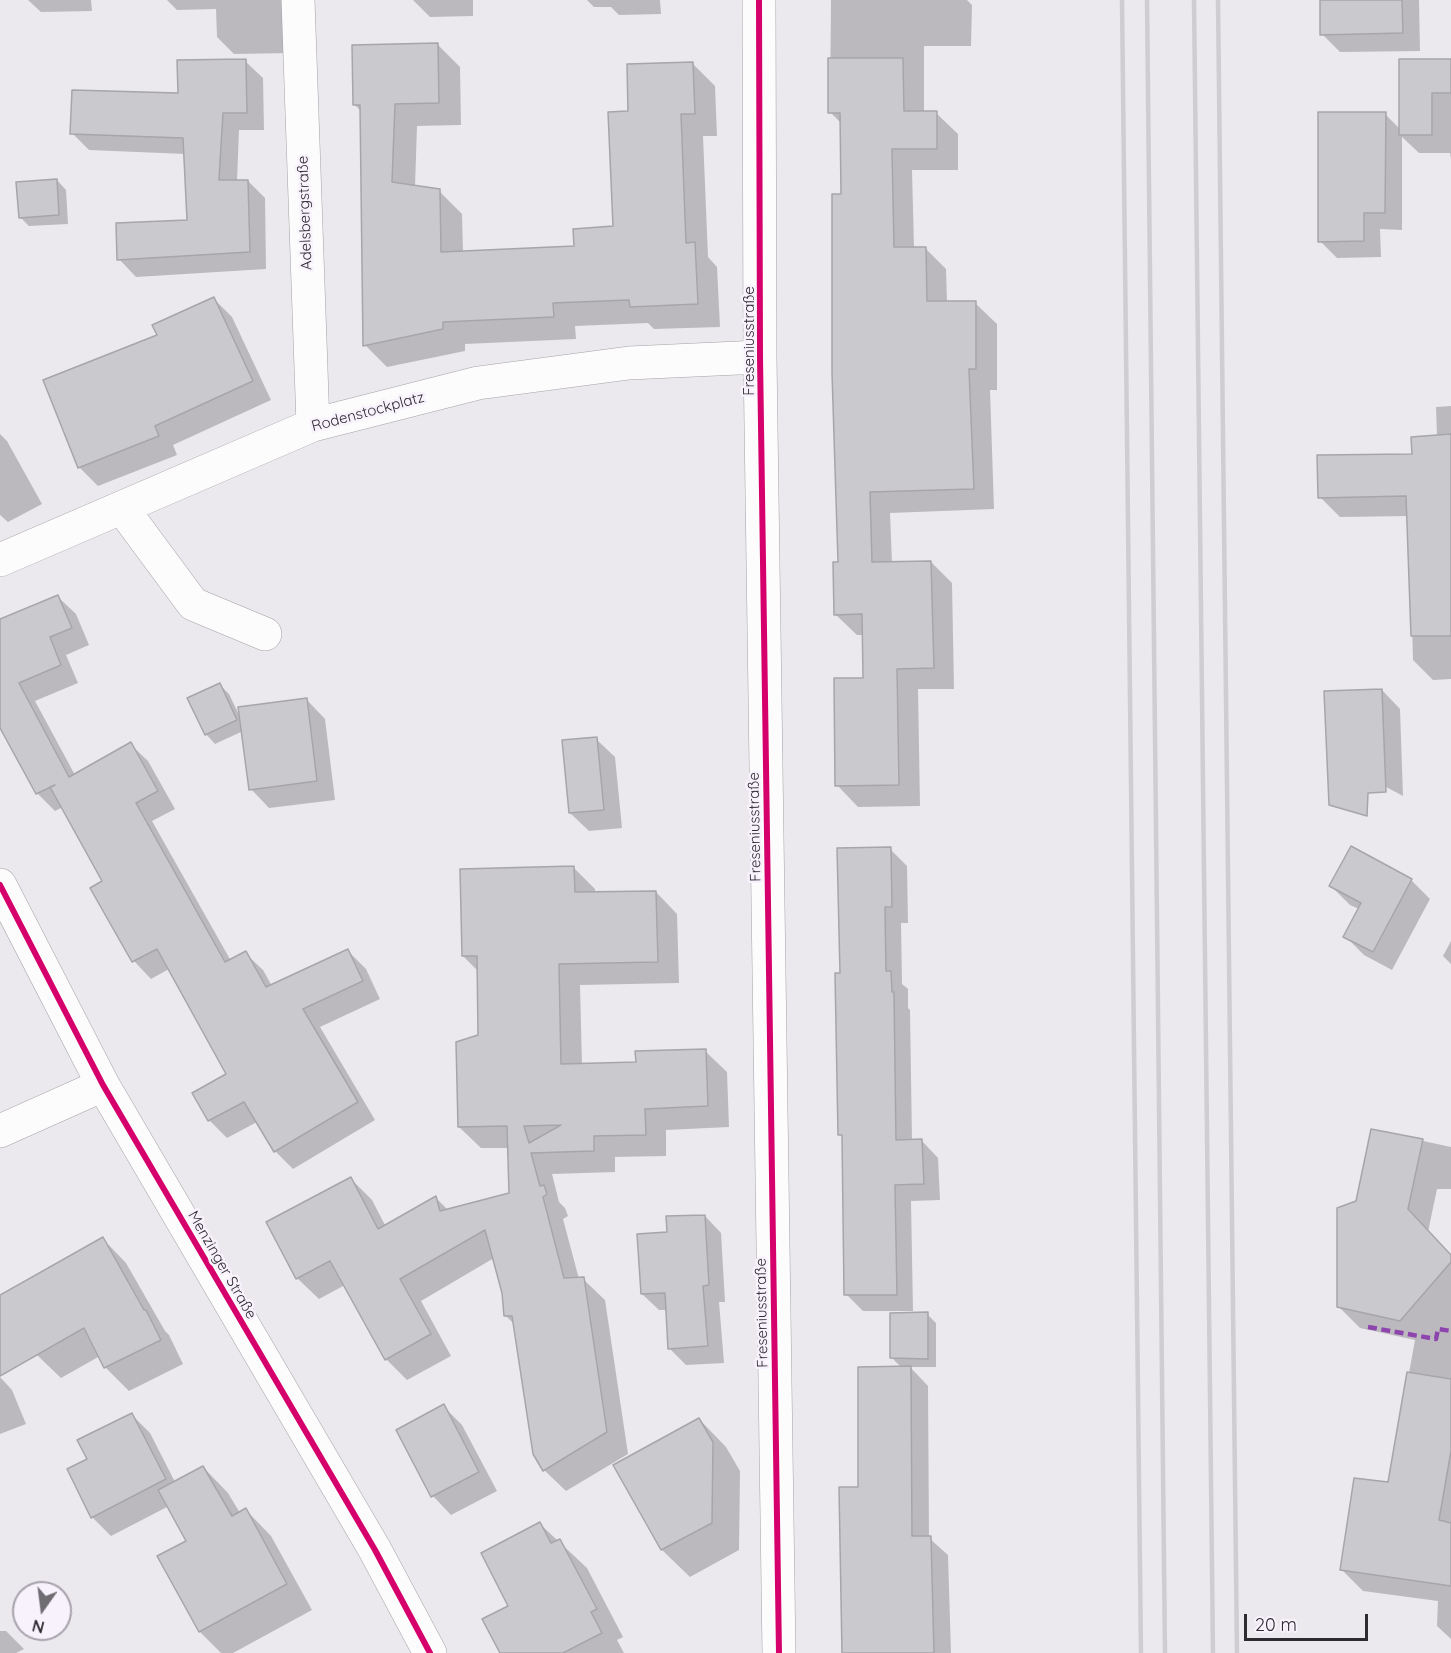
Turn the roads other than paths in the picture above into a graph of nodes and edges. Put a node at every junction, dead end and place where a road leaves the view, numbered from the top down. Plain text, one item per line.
1 (298, 0) edge
2 (759, 0) edge
3 (760, 357) junction
4 (314, 425) junction
5 (122, 508) junction
6 (0, 560) edge
7 (265, 634) dead end
8 (0, 885) edge
9 (103, 1085) junction
10 (0, 1131) edge
11 (430, 1653) edge
12 (779, 1653) edge

1 - 4 street, Adelsbergstraße
2 - 3 street, Freseniusstraße
3 - 4 street, Rodenstockplatz
3 - 12 street, Freseniusstraße
4 - 5 street, Rodenstockplatz
5 - 6 street, Rodenstockplatz
5 - 7 street
8 - 9 street, Menzinger Straße
9 - 10 street
9 - 11 street, Menzinger Straße

